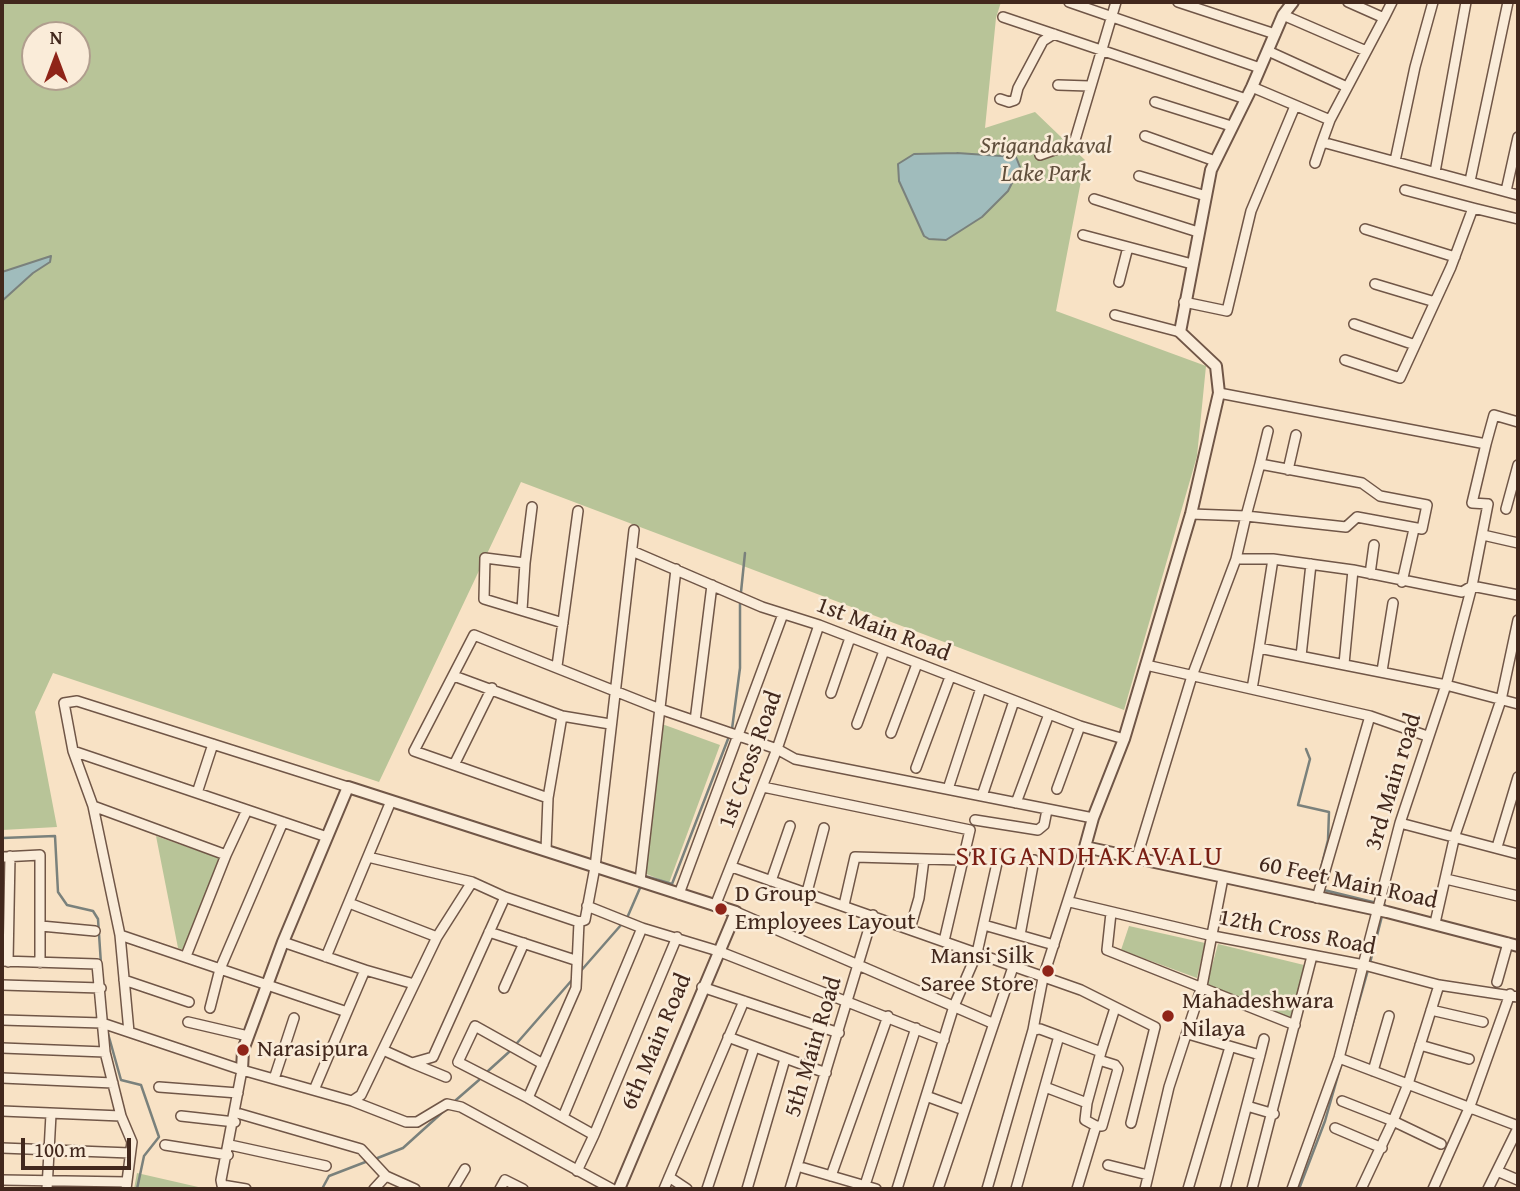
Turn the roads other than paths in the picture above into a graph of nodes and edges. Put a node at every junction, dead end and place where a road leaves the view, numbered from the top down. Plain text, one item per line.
1 (1069, 2) edge
2 (1116, 2) edge
3 (1348, 2) edge
4 (1392, 2) edge
5 (1433, 2) edge
6 (1466, 2) edge
7 (1508, 2) edge
8 (1184, 3) edge
9 (1289, 3) edge
10 (1111, 15) junction
11 (1283, 15) junction
12 (1003, 17) dead end
13 (1384, 18) junction
14 (1054, 34) junction
15 (1275, 34) junction
16 (1100, 50) junction
17 (1268, 51) junction
18 (1366, 51) junction
19 (1261, 68) junction
20 (1058, 85) dead end
21 (1089, 86) junction
22 (1252, 87) junction
23 (1347, 87) junction
24 (1000, 99) dead end
25 (1246, 99) junction
26 (1155, 102) dead end
27 (1295, 106) junction
28 (1329, 120) junction
29 (1231, 126) junction
30 (1145, 136) dead end
31 (1518, 137) edge
32 (1322, 142) junction
33 (1040, 155) dead end
34 (1215, 161) junction
35 (1395, 161) junction
36 (1315, 163) dead end
37 (1435, 172) junction
38 (1139, 176) dead end
39 (1469, 181) junction
40 (1405, 190) dead end
41 (1506, 191) junction
42 (1518, 195) edge
43 (1206, 196) junction
44 (1094, 200) dead end
45 (1473, 208) junction
46 (1518, 219) edge
47 (1365, 229) dead end
48 (1198, 232) junction
49 (1083, 234) dead end
50 (1128, 247) junction
51 (1455, 257) junction
52 (1192, 264) junction
53 (1119, 282) dead end
54 (1375, 284) dead end
55 (1184, 302) junction
56 (1435, 302) junction
57 (1115, 315) dead end
58 (1354, 324) dead end
59 (1180, 332) junction
60 (1415, 345) junction
61 (1345, 360) dead end
62 (1219, 393) junction
63 (1518, 422) edge
64 (1268, 431) dead end
65 (1296, 435) dead end
66 (1486, 444) junction
67 (1260, 464) junction
68 (1518, 465) edge
69 (1288, 470) junction
70 (532, 507) dead end
71 (1506, 509) dead end
72 (578, 511) dead end
73 (1191, 514) junction
74 (1246, 516) junction
75 (1414, 529) junction
76 (634, 530) dead end
77 (1483, 535) junction
78 (1518, 543) edge
79 (1374, 545) dead end
80 (632, 551) junction
81 (1236, 559) junction
82 (1273, 559) junction
83 (525, 563) junction
84 (1311, 564) junction
85 (676, 569) junction
86 (1353, 569) junction
87 (1370, 574) junction
88 (1402, 582) junction
89 (712, 585) junction
90 (1472, 586) junction
91 (1518, 595) edge
92 (1393, 603) dead end
93 (523, 610) junction
94 (783, 614) junction
95 (1518, 621) edge
96 (563, 623) junction
97 (819, 625) junction
98 (850, 638) junction
99 (1259, 648) junction
100 (884, 651) junction
101 (1301, 656) junction
102 (916, 664) junction
103 (1344, 664) junction
104 (557, 666) junction
105 (1146, 666) junction
106 (1382, 671) junction
107 (454, 676) junction
108 (1192, 676) junction
109 (950, 677) junction
110 (1446, 685) junction
111 (492, 688) junction
112 (981, 688) junction
113 (1252, 689) junction
114 (616, 691) junction
115 (831, 693) dead end
116 (1501, 700) junction
117 (1014, 701) junction
118 (1518, 704) edge
119 (660, 709) junction
120 (1049, 714) junction
121 (562, 716) junction
122 (1370, 716) junction
123 (695, 721) junction
124 (610, 724) junction
125 (857, 724) dead end
126 (1080, 726) junction
127 (891, 733) dead end
128 (739, 736) junction
129 (1427, 736) junction
130 (1124, 739) junction
131 (213, 744) junction
132 (778, 750) junction
133 (73, 751) junction
134 (454, 765) junction
135 (916, 768) dead end
136 (1518, 777) edge
137 (348, 787) junction
138 (763, 787) junction
139 (948, 789) junction
140 (1057, 789) dead end
141 (197, 793) junction
142 (982, 796) junction
143 (548, 798) junction
144 (391, 801) junction
145 (1016, 803) junction
146 (93, 806) junction
147 (247, 810) junction
148 (1047, 810) junction
149 (1093, 818) junction
150 (975, 820) dead end
151 (283, 822) junction
152 (1400, 823) junction
153 (790, 826) dead end
154 (824, 828) dead end
155 (1455, 835) junction
156 (327, 837) junction
157 (1085, 847) junction
158 (1497, 848) junction
159 (546, 850) junction
160 (999, 854) dead end
161 (1518, 854) edge
162 (226, 855) junction
163 (6, 856) edge
164 (368, 857) junction
165 (924, 859) junction
166 (961, 860) junction
167 (1034, 860) dead end
168 (1136, 860) junction
169 (595, 867) junction
170 (732, 867) junction
171 (1223, 878) junction
172 (1446, 879) junction
173 (640, 881) junction
174 (771, 881) junction
175 (472, 882) junction
176 (807, 892) junction
177 (1319, 892) junction
178 (679, 894) junction
179 (1518, 896) edge
180 (505, 897) junction
181 (1070, 902) junction
182 (349, 903) junction
183 (844, 905) junction
184 (586, 906) junction
185 (715, 906) junction
186 (1380, 909) junction
187 (736, 912) junction
188 (1111, 912) junction
189 (873, 915) junction
190 (579, 922) junction
191 (1435, 923) junction
192 (984, 925) junction
193 (41, 926) junction
194 (642, 928) junction
195 (910, 929) junction
196 (95, 931) dead end
197 (489, 932) junction
198 (120, 935) junction
199 (1020, 935) junction
200 (1213, 936) junction
201 (437, 937) junction
202 (677, 937) junction
203 (944, 941) junction
204 (283, 942) junction
205 (524, 943) junction
206 (1513, 944) edge
207 (1054, 945) junction
208 (718, 951) junction
209 (977, 953) junction
210 (186, 956) junction
211 (1312, 956) junction
212 (326, 957) junction
213 (575, 960) junction
214 (5, 961) edge
215 (40, 963) junction
216 (859, 965) junction
217 (1364, 965) junction
218 (1013, 967) junction
219 (220, 969) junction
220 (365, 970) junction
221 (1043, 978) junction
222 (124, 980) junction
223 (1497, 982) dead end
224 (414, 984) junction
225 (2, 985) edge
226 (1438, 985) junction
227 (267, 986) junction
228 (1202, 986) junction
229 (702, 987) junction
230 (101, 988) junction
231 (504, 988) dead end
232 (1514, 995) edge
233 (744, 1001) junction
234 (189, 1002) dead end
235 (848, 1002) junction
236 (954, 1006) junction
237 (210, 1008) dead end
238 (1115, 1008) junction
239 (1431, 1010) junction
240 (347, 1012) junction
241 (888, 1016) junction
242 (1388, 1016) dead end
243 (295, 1018) dead end
244 (2, 1020) edge
245 (188, 1022) dead end
246 (1483, 1022) dead end
247 (102, 1023) junction
248 (992, 1023) junction
249 (1296, 1025) junction
250 (916, 1028) junction
251 (1033, 1030) junction
252 (128, 1031) junction
253 (839, 1033) junction
254 (1188, 1034) junction
255 (1059, 1036) junction
256 (248, 1037) junction
257 (728, 1037) junction
258 (1264, 1039) dead end
259 (944, 1040) junction
260 (1420, 1045) junction
261 (1230, 1047) junction
262 (2, 1048) edge
263 (754, 1048) junction
264 (383, 1050) junction
265 (105, 1052) junction
266 (1260, 1055) junction
267 (1100, 1056) junction
268 (785, 1059) junction
269 (1343, 1059) junction
270 (1469, 1059) dead end
271 (412, 1062) junction
272 (543, 1064) junction
273 (242, 1070) junction
274 (1373, 1071) junction
275 (826, 1073) junction
276 (446, 1077) dead end
277 (2, 1078) edge
278 (274, 1079) junction
279 (113, 1083) junction
280 (1408, 1084) junction
281 (159, 1087) dead end
282 (1045, 1087) junction
283 (314, 1090) junction
284 (238, 1093) junction
285 (926, 1096) junction
286 (528, 1098) junction
287 (352, 1101) junction
288 (1342, 1101) dead end
289 (1087, 1103) junction
290 (1247, 1106) junction
291 (1470, 1106) junction
292 (964, 1110) junction
293 (2, 1111) edge
294 (51, 1114) junction
295 (1274, 1114) junction
296 (121, 1116) junction
297 (181, 1116) dead end
298 (236, 1117) junction
299 (563, 1117) junction
300 (1393, 1121) junction
301 (1131, 1122) dead end
302 (1096, 1126) junction
303 (1518, 1127) edge
304 (1335, 1128) dead end
305 (594, 1135) junction
306 (1441, 1144) dead end
307 (165, 1145) dead end
308 (2, 1147) edge
309 (1382, 1148) junction
310 (51, 1150) junction
311 (229, 1150) junction
312 (130, 1153) junction
313 (1108, 1165) dead end
314 (326, 1166) dead end
315 (797, 1166) junction
316 (465, 1169) dead end
317 (577, 1171) junction
318 (1497, 1171) junction
319 (1148, 1175) junction
320 (386, 1176) junction
321 (831, 1176) junction
322 (669, 1177) junction
323 (2, 1180) edge
324 (1518, 1180) edge
325 (48, 1185) edge
326 (865, 1185) junction
327 (126, 1186) edge
328 (1296, 1188) edge
329 (245, 1189) edge
330 (374, 1189) edge
331 (415, 1189) edge
332 (453, 1189) edge
333 (500, 1189) edge
334 (523, 1189) edge
335 (612, 1189) edge
336 (619, 1189) edge
337 (664, 1189) edge
338 (688, 1189) edge
339 (707, 1189) edge
340 (747, 1189) edge
341 (790, 1189) edge
342 (876, 1189) edge
343 (897, 1189) edge
344 (938, 1189) edge
345 (987, 1189) edge
346 (1016, 1189) edge
347 (1077, 1189) edge
348 (1145, 1189) edge
349 (1188, 1189) edge
350 (1225, 1189) edge
351 (1252, 1189) edge
352 (1361, 1189) edge
353 (1433, 1189) edge
354 (1488, 1189) edge

1 - 10 street
2 - 10 street
3 - 13 street
4 - 13 street
5 - 35 street
6 - 37 street
7 - 39 street
8 - 15 street
9 - 11 street
10 - 16 street
10 - 19 street
11 - 15 street
11 - 18 street
12 - 14 street
13 - 18 street
14 - 16 street
14 - 24 street
15 - 17 street
16 - 21 street
16 - 25 street
17 - 19 street
17 - 23 street
18 - 23 street
19 - 22 street
20 - 21 street
21 - 33 street
22 - 25 street
22 - 27 street
23 - 28 street
25 - 29 street
26 - 29 street
27 - 28 street
27 - 55 street
28 - 32 street
29 - 34 street
30 - 34 street
31 - 41 street
32 - 35 street
32 - 36 street
34 - 43 street
35 - 37 street
37 - 39 street
38 - 43 street
39 - 41 street
40 - 45 street
41 - 42 street
43 - 48 street
44 - 48 street
45 - 46 street
45 - 51 street
47 - 51 street
48 - 52 street
49 - 50 street
50 - 52 street
50 - 53 street
51 - 56 street
52 - 55 street
54 - 56 street
55 - 59 street
56 - 60 street
57 - 59 street
58 - 60 street
59 - 62 street
60 - 61 street
62 - 66 street
62 - 73 street
63 - 66 street
64 - 67 street
65 - 69 street
66 - 77 street, 3rd Main road
67 - 69 street
67 - 74 street
68 - 71 street
69 - 75 street
70 - 83 street
72 - 96 street
73 - 74 street
73 - 105 street
74 - 75 street
74 - 81 street
75 - 88 street
76 - 80 street
77 - 78 street
77 - 90 street, 3rd Main road
79 - 87 street
80 - 85 street, 1st Main Road
80 - 114 street
81 - 82 street
81 - 108 street
82 - 84 street
82 - 99 street
83 - 93 street
83 - 93 street
84 - 86 street
84 - 101 street
85 - 89 street, 1st Main Road
85 - 119 street
86 - 87 street
86 - 103 street
87 - 88 street
88 - 90 street
89 - 94 street, 1st Main Road
89 - 123 street
90 - 91 street
90 - 110 street, 3rd Main road
92 - 106 street
93 - 96 street
94 - 97 street, 1st Main Road
94 - 128 street
95 - 116 street
96 - 104 street
97 - 98 street, 1st Main Road
97 - 132 street, 1st Cross Road
98 - 100 street, 1st Main Road
98 - 115 street
99 - 101 street
99 - 113 street
100 - 102 street, 1st Main Road
100 - 125 street
101 - 103 street
102 - 109 street, 1st Main Road
102 - 127 street
103 - 106 street
104 - 107 street
104 - 114 street
105 - 108 street
105 - 130 street
106 - 110 street
107 - 111 street
107 - 134 street
108 - 113 street
108 - 168 street
109 - 112 street, 1st Main Road
109 - 135 street
110 - 116 street
110 - 129 street, 3rd Main road
111 - 121 street
111 - 134 street
112 - 117 street, 1st Main Road
112 - 139 street
113 - 122 street
114 - 119 street
114 - 124 street
116 - 118 street
116 - 155 street
117 - 120 street, 1st Main Road
117 - 142 street
119 - 123 street
119 - 173 street
120 - 126 street, 1st Main Road
120 - 145 street
121 - 124 street
121 - 143 street
122 - 129 street
122 - 177 street
123 - 128 street
124 - 169 street
126 - 130 street, 1st Main Road
126 - 140 street
128 - 132 street
128 - 178 street
129 - 152 street, 3rd Main road
130 - 149 street
131 - 133 street
131 - 137 street
131 - 141 street
132 - 138 street, 1st Cross Road
132 - 139 street
133 - 141 street
133 - 146 street
134 - 143 street
136 - 158 street
137 - 144 street
137 - 156 street
138 - 166 street
138 - 170 street, 1st Cross Road
139 - 142 street
141 - 147 street
142 - 145 street
143 - 159 street
144 - 159 street
144 - 164 street
145 - 148 street
146 - 162 street
146 - 198 street
147 - 151 street
147 - 162 street
148 - 149 street
148 - 150 street
149 - 157 street
151 - 156 street
151 - 219 street
152 - 155 street
152 - 186 street, 3rd Main road
153 - 174 street
154 - 176 street
155 - 158 street
155 - 172 street
156 - 204 street
157 - 168 street, 60 Feet Main Road
157 - 181 street
158 - 161 street
159 - 169 street
160 - 192 street
162 - 210 street
163 - 193 street
163 - 214 street
164 - 175 street
164 - 182 street
165 - 166 street
165 - 183 street
165 - 195 street
166 - 203 street
167 - 199 street
168 - 171 street, 60 Feet Main Road
169 - 173 street
169 - 184 street
170 - 174 street
170 - 185 street, 1st Cross Road
171 - 177 street, 60 Feet Main Road
171 - 200 street
172 - 179 street
172 - 191 street
173 - 178 street
174 - 176 street
175 - 180 street
175 - 201 street
176 - 183 street
177 - 186 street, 60 Feet Main Road
178 - 185 street
180 - 190 street
180 - 197 street
181 - 188 street, 12th Cross Road
181 - 207 street
182 - 201 street
182 - 212 street
183 - 189 street
184 - 190 street
184 - 194 street
185 - 187 street
186 - 191 street, 60 Feet Main Road
186 - 217 street, 3rd Main road
187 - 208 street, 6th Main Road
187 - 216 street
188 - 200 street, 12th Cross Road
188 - 228 street
189 - 195 street
189 - 216 street, 5th Main Road
190 - 213 street
191 - 206 street, 60 Feet Main Road
192 - 199 street
192 - 209 street
193 - 196 street
193 - 215 street
194 - 202 street
194 - 299 street
195 - 203 street
197 - 205 street
197 - 271 street
198 - 210 street
198 - 222 street
199 - 207 street
200 - 211 street, 12th Cross Road
200 - 228 street
201 - 224 street
202 - 208 street
202 - 305 street
203 - 209 street
204 - 212 street
204 - 227 street
205 - 213 street
205 - 231 street
206 - 223 street
207 - 221 street
208 - 229 street, 6th Main Road
208 - 235 street
209 - 218 street
209 - 236 street
210 - 219 street
211 - 217 street, 12th Cross Road
211 - 249 street
212 - 220 street
213 - 272 street
214 - 215 street
215 - 230 street
216 - 235 street, 5th Main Road
216 - 236 street
217 - 226 street, 12th Cross Road
217 - 269 street, 3rd Main road
218 - 221 street
218 - 248 street
219 - 227 street
219 - 237 street
220 - 224 street
220 - 240 street
221 - 238 street
221 - 251 street
222 - 234 street
222 - 252 street
224 - 264 street
225 - 230 street
226 - 232 street, 12th Cross Road
226 - 239 street
227 - 240 street
227 - 256 street
228 - 249 street
228 - 254 street
229 - 233 street
229 - 336 street, 6th Main Road
230 - 247 street
232 - 291 street
233 - 253 street
233 - 257 street
235 - 241 street
235 - 253 street, 5th Main Road
236 - 248 street
236 - 259 street
238 - 267 street
238 - 301 street
239 - 246 street
239 - 260 street
240 - 283 street
241 - 250 street
241 - 321 street
242 - 274 street
243 - 278 street
244 - 247 street
245 - 256 street
247 - 252 street
247 - 265 street
248 - 292 street
249 - 295 street
250 - 259 street
250 - 326 street
251 - 255 street
251 - 345 street
252 - 273 street
253 - 275 street, 5th Main Road
254 - 261 street
254 - 319 street
255 - 267 street
255 - 282 street
256 - 273 street
257 - 263 street
257 - 322 street
258 - 266 street
259 - 285 street
260 - 270 street
260 - 280 street
261 - 266 street
261 - 349 street
262 - 265 street
263 - 268 street
263 - 339 street
264 - 271 street
264 - 287 street
265 - 279 street
266 - 290 street
267 - 289 street
267 - 302 street
268 - 275 street
268 - 340 street
269 - 274 street
269 - 328 street, 3rd Main road
271 - 276 street
272 - 286 street
272 - 286 street
273 - 278 street
273 - 284 street
274 - 280 street
275 - 315 street, 5th Main Road
277 - 279 street
278 - 283 street
279 - 296 street
280 - 291 street
280 - 300 street
281 - 284 street
282 - 289 street
282 - 346 street
283 - 287 street
284 - 298 street
285 - 292 street
285 - 343 street
286 - 299 street
287 - 317 street
288 - 300 street
289 - 302 street
290 - 295 street
290 - 350 street
291 - 303 street
291 - 353 street
292 - 344 street
293 - 294 street
294 - 296 street
294 - 310 street
295 - 351 street
296 - 312 street
297 - 298 street
298 - 311 street
298 - 320 street
299 - 305 street
300 - 306 street
300 - 309 street
302 - 347 street
303 - 318 street
304 - 309 street
305 - 317 street
307 - 311 street
308 - 310 street
309 - 352 street
310 - 312 street
310 - 325 street
311 - 314 street
311 - 329 street
312 - 327 street
313 - 319 street
315 - 321 street
315 - 341 street, 5th Main Road
316 - 332 street
317 - 335 street
318 - 324 street
318 - 354 street
319 - 348 street
320 - 330 street
320 - 331 street
321 - 326 street
322 - 337 street
322 - 338 street
323 - 325 street
325 - 327 street
326 - 342 street
333 - 334 street

